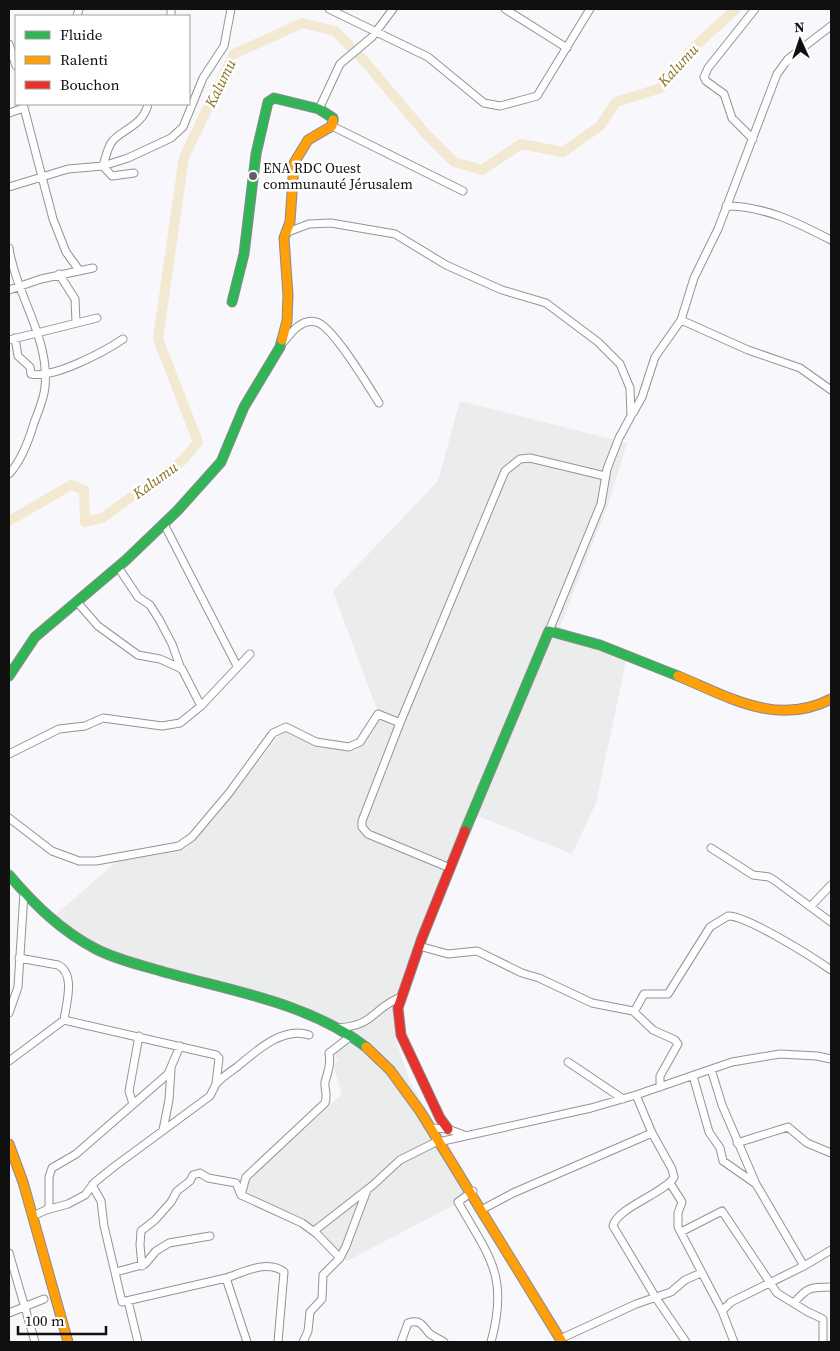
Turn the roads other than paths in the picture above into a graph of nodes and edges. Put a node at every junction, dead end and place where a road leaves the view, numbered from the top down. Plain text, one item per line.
1 (231, 9) edge
2 (329, 9) edge
3 (393, 9) edge
4 (504, 9) edge
5 (590, 9) edge
6 (755, 9) edge
7 (831, 26) edge
8 (377, 30) junction
9 (9, 44) edge
10 (567, 48) junction
11 (15, 64) edge
12 (148, 105) edge
13 (23, 106) edge
14 (319, 109) junction
15 (9, 113) edge
16 (332, 126) junction
17 (753, 139) junction
18 (103, 166) junction
19 (134, 173) dead end
20 (41, 176) junction
21 (9, 187) edge
22 (463, 192) dead end
23 (726, 206) junction
24 (285, 233) junction
25 (831, 240) edge
26 (9, 248) edge
27 (93, 268) dead end
28 (79, 270) junction
29 (59, 274) junction
30 (18, 286) junction
31 (9, 290) edge
32 (232, 302) dead end
33 (97, 318) dead end
34 (681, 320) junction
35 (76, 322) junction
36 (37, 334) junction
37 (12, 339) edge
38 (123, 339) dead end
39 (280, 347) junction
40 (46, 374) junction
41 (831, 390) edge
42 (379, 403) dead end
43 (631, 416) junction
44 (9, 474) edge
45 (605, 476) junction
46 (164, 524) junction
47 (118, 567) junction
48 (76, 602) junction
49 (549, 631) junction
50 (250, 654) dead end
51 (237, 666) junction
52 (182, 670) junction
53 (9, 676) edge
54 (831, 699) edge
55 (201, 706) junction
56 (400, 723) junction
57 (9, 754) edge
58 (9, 818) edge
59 (711, 848) dead end
60 (450, 868) junction
61 (9, 875) edge
62 (831, 885) edge
63 (24, 893) junction
64 (811, 906) junction
65 (831, 922) edge
66 (419, 946) junction
67 (20, 958) junction
68 (831, 970) edge
69 (401, 997) junction
70 (634, 1012) junction
71 (9, 1014) edge
72 (64, 1020) junction
73 (337, 1028) junction
74 (309, 1035) dead end
75 (139, 1036) junction
76 (351, 1036) junction
77 (180, 1046) junction
78 (831, 1059) edge
79 (9, 1061) edge
80 (568, 1062) dead end
81 (711, 1069) junction
82 (171, 1070) junction
83 (692, 1076) junction
84 (216, 1084) junction
85 (660, 1087) junction
86 (636, 1095) junction
87 (623, 1099) junction
88 (133, 1104) junction
89 (432, 1128) junction
90 (448, 1129) junction
91 (163, 1130) junction
92 (652, 1133) junction
93 (464, 1135) junction
94 (440, 1141) junction
95 (9, 1144) edge
96 (737, 1144) junction
97 (831, 1152) edge
98 (240, 1182) junction
99 (670, 1183) junction
100 (756, 1184) junction
101 (92, 1185) junction
102 (367, 1190) junction
103 (473, 1191) junction
104 (46, 1210) junction
105 (483, 1210) junction
106 (33, 1216) junction
107 (314, 1231) junction
108 (681, 1232) junction
109 (210, 1236) dead end
110 (831, 1250) edge
111 (9, 1253) edge
112 (340, 1258) junction
113 (142, 1266) junction
114 (804, 1266) junction
115 (116, 1272) junction
116 (700, 1273) junction
117 (226, 1278) junction
118 (770, 1284) junction
119 (831, 1288) edge
120 (656, 1298) junction
121 (44, 1299) dead end
122 (128, 1301) junction
123 (794, 1303) junction
124 (26, 1308) junction
125 (722, 1311) junction
126 (9, 1313) edge
127 (561, 1341) edge
128 (35, 1342) edge
129 (68, 1342) edge
130 (138, 1342) edge
131 (247, 1342) edge
132 (278, 1342) edge
133 (303, 1342) edge
134 (401, 1342) edge
135 (444, 1342) edge
136 (491, 1342) edge
137 (686, 1342) edge
138 (734, 1342) edge
139 (823, 1342) edge

1 - 18 street
2 - 8 street
3 - 8 street
4 - 10 street
5 - 10 street
6 - 17 street
7 - 17 street
8 - 10 street
8 - 14 street
9 - 11 street
12 - 18 street
13 - 15 street
13 - 20 street
14 - 16 street
14 - 32 street
16 - 22 street
16 - 24 street
17 - 23 street
18 - 19 street
18 - 20 street
20 - 21 street
20 - 28 street
23 - 25 street
23 - 34 street
24 - 39 street
24 - 43 street
26 - 30 street
27 - 28 street
28 - 29 street
29 - 30 street
29 - 35 street
30 - 31 street
30 - 36 street
33 - 35 street
34 - 41 street
34 - 43 street
35 - 36 street
36 - 37 street
36 - 40 street
37 - 40 street
38 - 40 street
39 - 42 street
39 - 46 street
40 - 44 street
43 - 45 street
45 - 49 street
45 - 56 street
46 - 47 street
46 - 51 street
47 - 48 street
47 - 52 street
48 - 52 street
48 - 53 street
49 - 54 street
49 - 60 street
50 - 51 street
51 - 55 street
52 - 55 street
55 - 57 street
56 - 58 street
56 - 60 street
59 - 64 street
60 - 66 street
61 - 63 street
62 - 64 street
63 - 67 street
63 - 73 street
64 - 65 street
66 - 69 street
66 - 70 street
67 - 71 street
67 - 72 street
68 - 70 street
69 - 73 street
69 - 90 street
70 - 85 street
72 - 75 street
72 - 79 street
73 - 76 street
74 - 84 street
75 - 77 street
75 - 88 street
76 - 89 street
76 - 98 street
77 - 82 street
77 - 84 street
78 - 81 street
80 - 87 street
81 - 83 street
81 - 96 street
82 - 88 street
82 - 91 street
83 - 85 street
83 - 100 street
84 - 91 street
85 - 86 street
86 - 87 street
86 - 92 street
87 - 93 street
88 - 104 street
89 - 90 street
89 - 94 street
90 - 93 street
91 - 101 street
92 - 99 street
92 - 105 street
93 - 94 street
94 - 102 street
94 - 103 street
95 - 106 street
96 - 97 street
96 - 100 street
98 - 107 street
98 - 113 street
99 - 108 street
99 - 120 street
100 - 114 street
101 - 104 street
101 - 115 street
102 - 107 street
102 - 112 street
103 - 105 street
103 - 136 street
104 - 106 street
105 - 127 street
106 - 129 street
107 - 112 street
108 - 116 street
108 - 118 street
109 - 113 street
110 - 114 street
111 - 124 street
112 - 133 street
113 - 115 street
114 - 118 street
115 - 122 street
116 - 120 street
116 - 125 street
117 - 122 street
117 - 131 street
117 - 132 street
118 - 123 street
118 - 125 street
119 - 123 street
120 - 127 street
120 - 137 street
121 - 124 street
122 - 130 street
123 - 139 street
124 - 126 street
124 - 128 street
125 - 138 street
134 - 135 street

